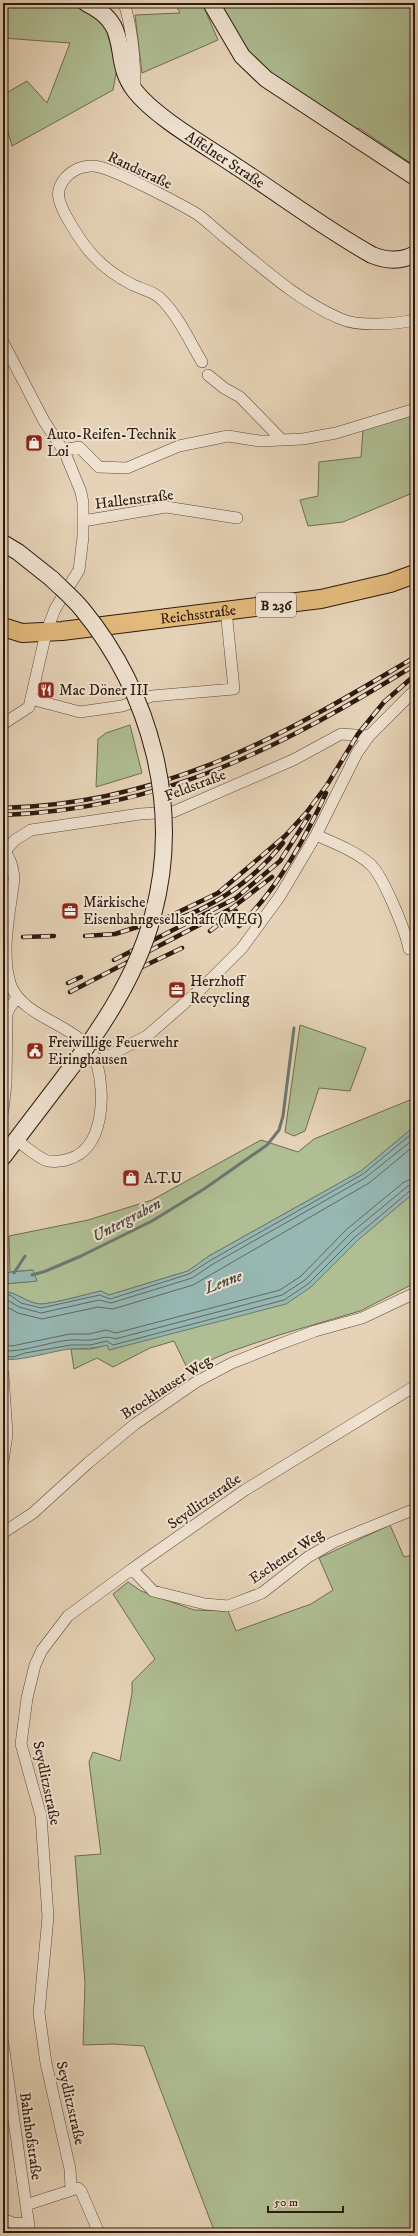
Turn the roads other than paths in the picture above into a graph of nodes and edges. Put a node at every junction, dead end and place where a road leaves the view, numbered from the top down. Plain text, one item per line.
1 (86, 3) edge
2 (124, 3) edge
3 (211, 3) edge
4 (135, 91) junction
5 (415, 177) edge
6 (415, 254) edge
7 (415, 320) edge
8 (3, 342) edge
9 (202, 362) dead end
10 (208, 375) dead end
11 (415, 409) edge
12 (282, 440) junction
13 (63, 450) junction
14 (237, 518) dead end
15 (83, 522) junction
16 (3, 543) edge
17 (415, 574) edge
18 (226, 610) junction
19 (3, 627) edge
20 (46, 632) junction
21 (415, 690) edge
22 (30, 703) junction
23 (3, 724) edge
24 (368, 736) junction
25 (316, 834) junction
26 (4, 850) edge
27 (409, 949) dead end
28 (18, 997) junction
29 (96, 1062) junction
30 (3, 1110) edge
31 (16, 1139) junction
32 (3, 1157) edge
33 (415, 1293) edge
34 (3, 1374) edge
35 (415, 1386) edge
36 (3, 1462) edge
37 (415, 1509) edge
38 (3, 1533) edge
39 (132, 1569) junction
40 (3, 2044) edge
41 (71, 2189) junction
42 (26, 2205) junction
43 (3, 2219) edge
44 (29, 2228) edge
45 (99, 2233) edge

1 - 4 main road, Affelner Straße
2 - 4 street
3 - 5 main road
4 - 6 main road, Affelner Straße
7 - 9 street, Randstraße
8 - 13 street, Hallenstraße
10 - 12 street
11 - 12 street
12 - 13 street
13 - 15 street, Hallenstraße
14 - 15 street, Hallenstraße
15 - 20 street, Hallenstraße
16 - 31 main road, bridge
17 - 18 main road, Reichsstraße / B 236
18 - 20 main road, Reichsstraße / B 236
18 - 22 street
19 - 20 main road, Reichsstraße / B 236
20 - 22 street, Hallenstraße
21 - 24 street
22 - 23 street
24 - 25 street
24 - 26 street, Feldstraße
25 - 27 street
25 - 29 street
26 - 28 street
28 - 29 street
28 - 30 street
29 - 31 street
31 - 32 main road
33 - 38 street, Brockhauser Weg
34 - 36 street
35 - 39 street, Seydlitzstraße
37 - 39 street, Eschener Weg
39 - 41 street, Seydlitzstraße
40 - 42 street, Bahnhofstraße
41 - 42 street
41 - 45 street
42 - 44 street, Bahnhofstraße
43 - 44 street

